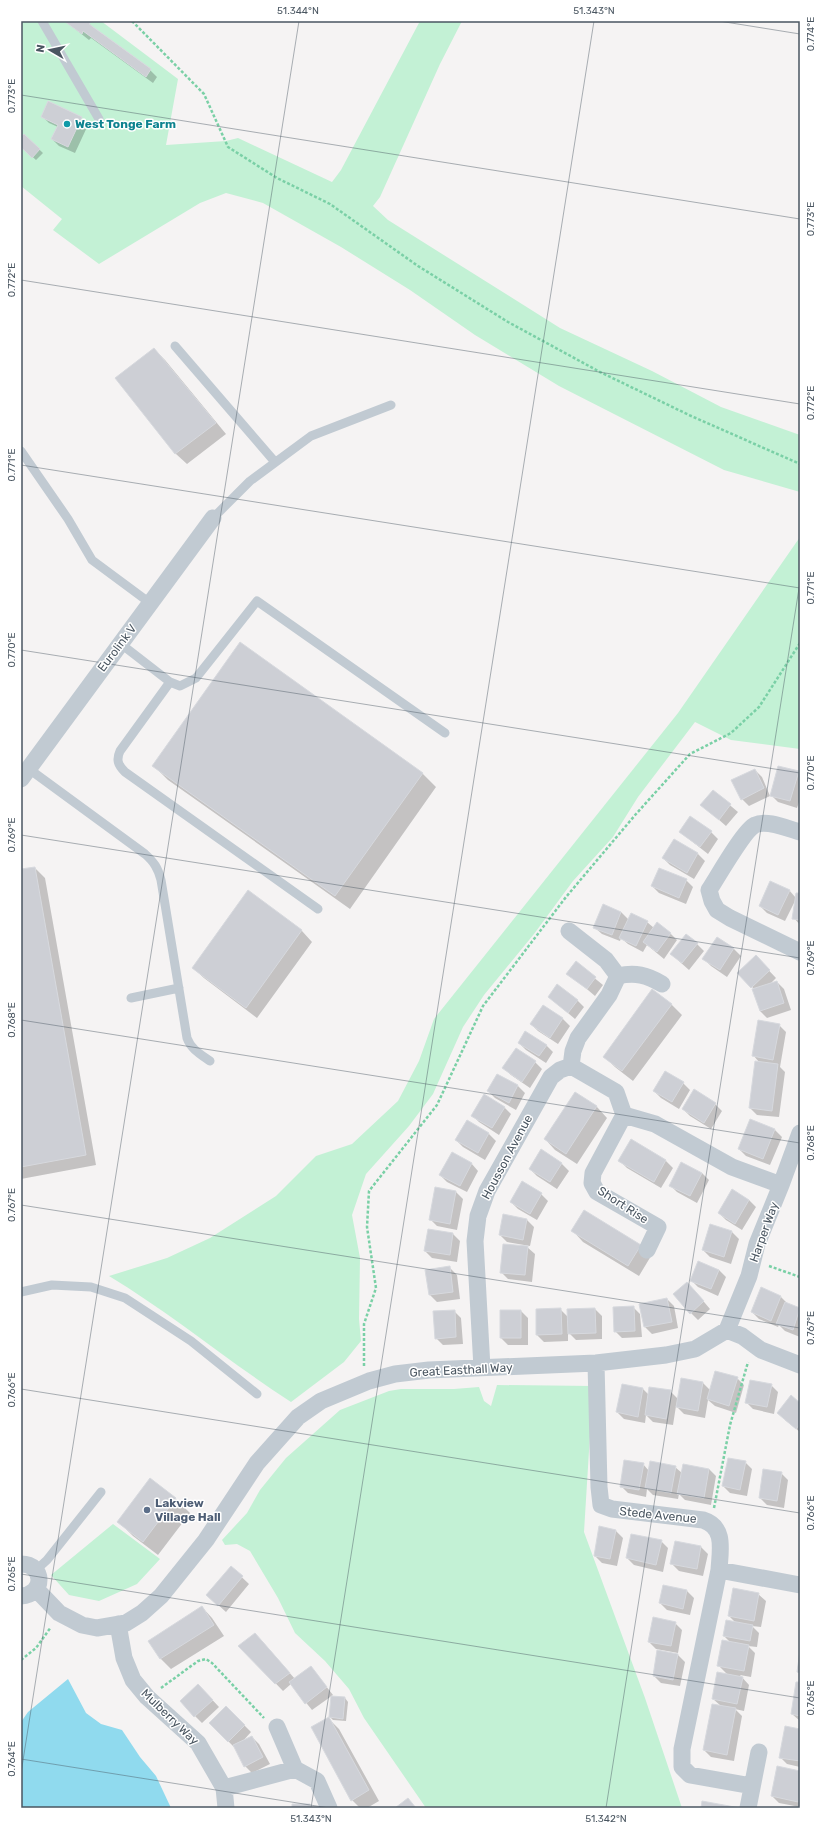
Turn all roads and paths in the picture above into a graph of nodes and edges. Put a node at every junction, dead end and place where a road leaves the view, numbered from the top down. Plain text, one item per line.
1 (42, 21) edge
2 (132, 21) edge
3 (99, 119) dead end
4 (174, 346) dead end
5 (391, 405) dead end
6 (21, 451) edge
7 (275, 462) junction
8 (800, 464) edge
9 (212, 518) joint
10 (150, 603) junction
11 (800, 643) edge
12 (121, 644) junction
13 (170, 682) junction
14 (445, 733) dead end
15 (25, 774) edge
16 (800, 832) edge
17 (318, 909) dead end
18 (569, 931) dead end
19 (800, 952) edge
20 (618, 976) junction
21 (662, 984) dead end
22 (179, 988) junction
23 (131, 998) dead end
24 (210, 1061) dead end
25 (571, 1066) junction
26 (624, 1115) junction
27 (800, 1133) edge
28 (781, 1185) junction
29 (647, 1250) dead end
30 (753, 1260) junction
31 (800, 1277) edge
32 (21, 1292) edge
33 (727, 1330) junction
34 (761, 1350) junction
35 (596, 1363) junction
36 (800, 1365) edge
37 (482, 1368) junction
38 (364, 1369) dead end
39 (257, 1394) dead end
40 (101, 1492) dead end
41 (712, 1522) junction
42 (28, 1567) edge
43 (719, 1570) junction
44 (800, 1585) edge
45 (29, 1593) edge
46 (118, 1624) junction
47 (52, 1626) dead end
48 (21, 1660) edge
49 (147, 1697) junction
50 (277, 1727) joint
51 (759, 1752) dead end
52 (295, 1769) junction
53 (752, 1786) junction
54 (224, 1788) junction
55 (226, 1808) edge
56 (329, 1808) edge
57 (748, 1808) edge

1 - 3 lane
2 - 8 path
4 - 7 lane
5 - 7 lane
6 - 10 lane
7 - 9 lane
9 - 10 street, Eurolink V
10 - 12 street, Eurolink V
11 - 38 path
12 - 13 lane
12 - 15 street, Eurolink V
13 - 14 lane
13 - 17 lane
15 - 22 lane
16 - 19 street
18 - 20 street
20 - 21 street
20 - 25 street
22 - 23 lane
22 - 24 lane
25 - 26 street
25 - 37 street, Housson Avenue
26 - 28 street
26 - 29 street, Short Rise
27 - 28 street, Harper Way
28 - 30 street, Harper Way
30 - 31 path
30 - 33 street, Harper Way
32 - 39 lane
33 - 34 street
33 - 35 street, Great Easthall Way
34 - 36 street
34 - 41 path
35 - 37 street, Great Easthall Way
35 - 41 street, Stede Avenue
37 - 46 street, Great Easthall Way
40 - 42 lane
41 - 43 street, Stede Avenue
42 - 45 street
43 - 44 street
43 - 53 street, Stede Avenue
45 - 46 street, Great Easthall Way
46 - 49 street, Mulberry Way
47 - 48 path
49 - 50 path
49 - 54 street, Mulberry Way
50 - 52 street
51 - 53 street
52 - 54 street
52 - 56 street
53 - 57 street
54 - 55 street, Mulberry Way

